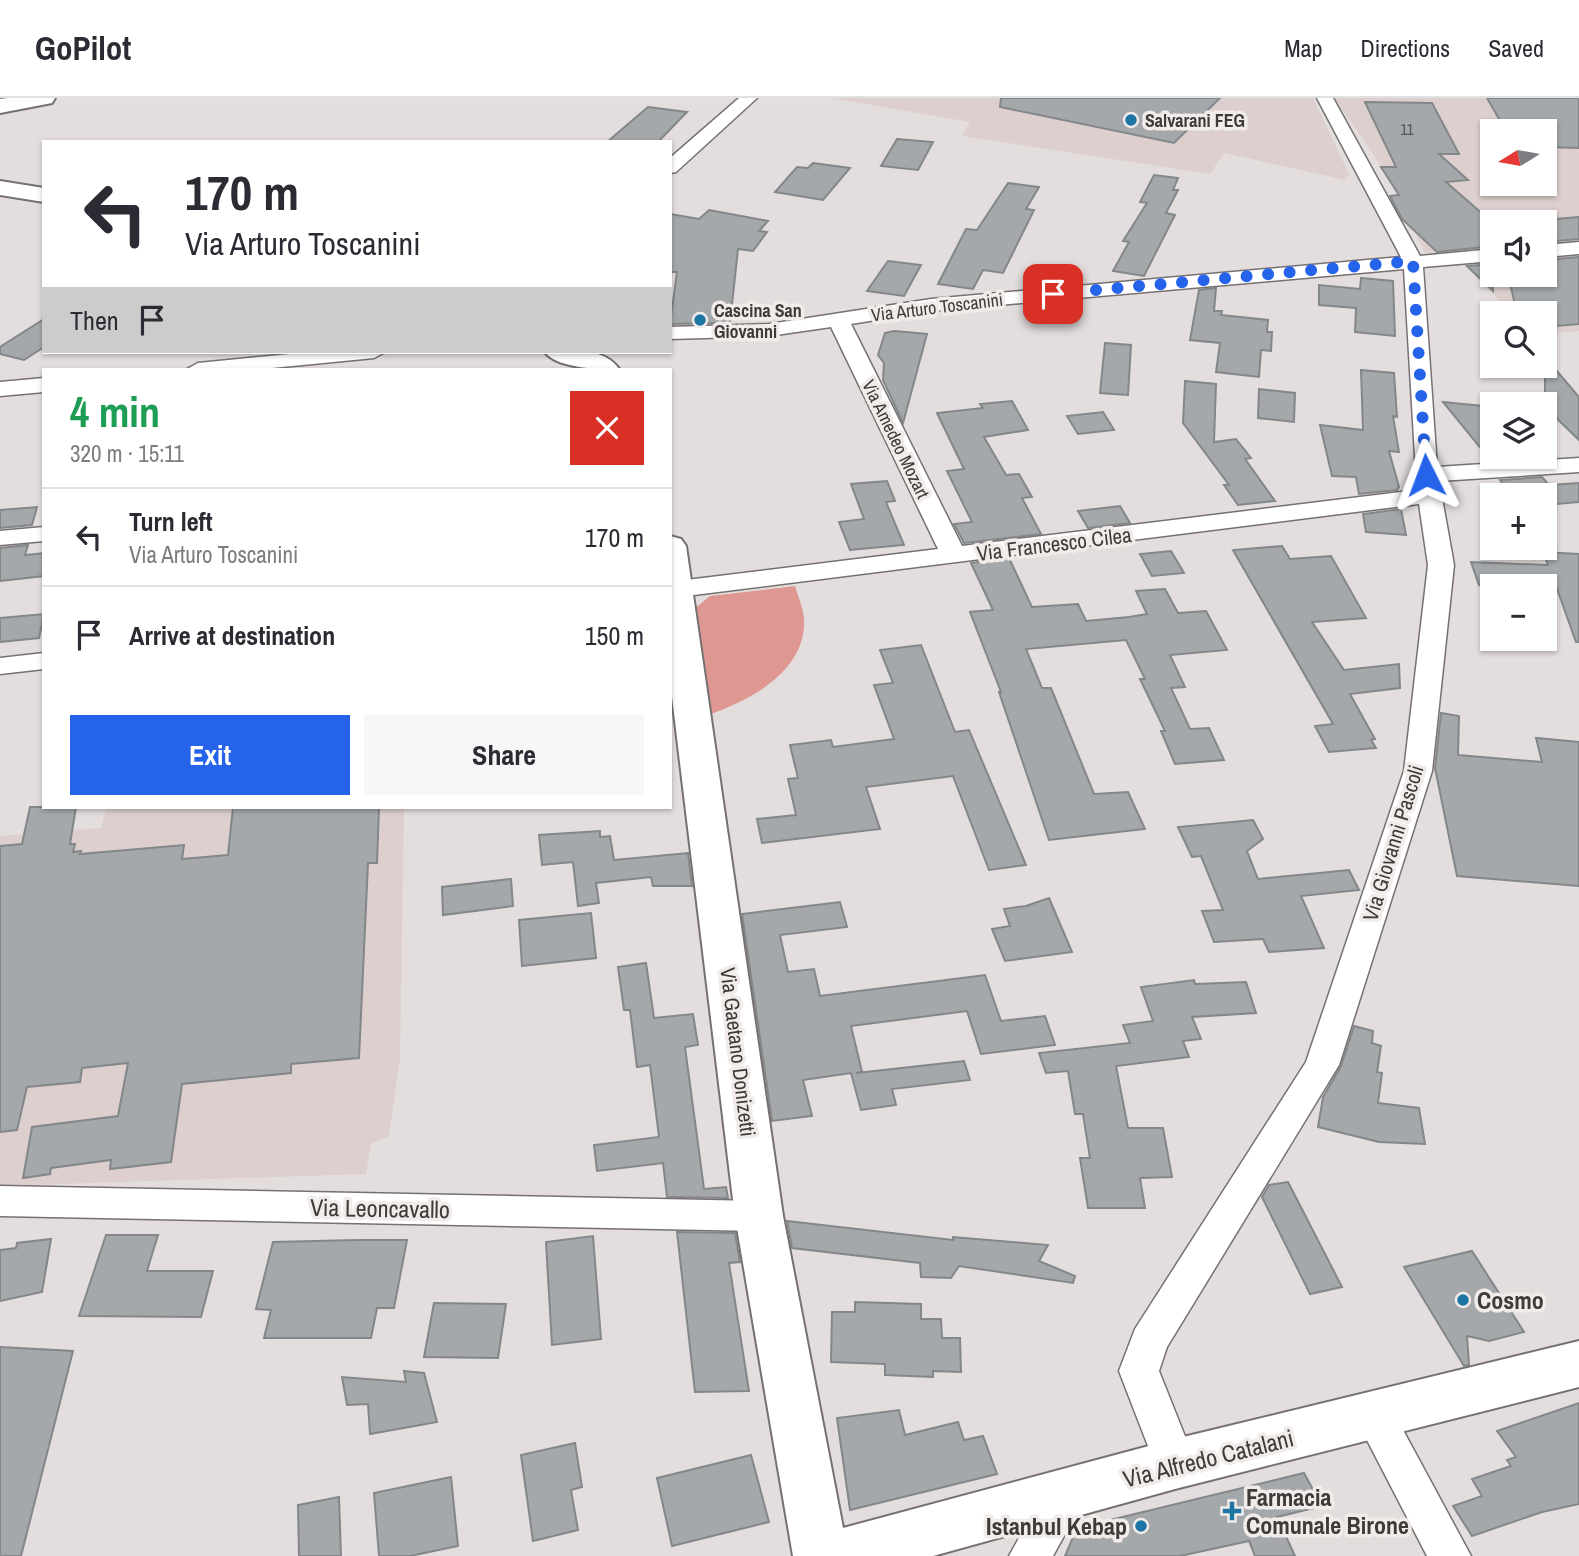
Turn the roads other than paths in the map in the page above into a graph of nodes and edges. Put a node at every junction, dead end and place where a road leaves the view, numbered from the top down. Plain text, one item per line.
1 (44, 98) edge
2 (749, 98) edge
3 (1325, 98) edge
4 (0, 106) edge
5 (672, 166) edge
6 (0, 188) edge
7 (42, 195) edge
8 (1579, 248) edge
9 (1557, 250) edge
10 (1480, 256) edge
11 (1413, 261) junction
12 (839, 321) junction
13 (672, 333) edge
14 (353, 354) edge
15 (567, 354) edge
16 (208, 368) edge
17 (603, 368) edge
18 (42, 385) edge
19 (0, 389) edge
20 (1579, 465) edge
21 (1427, 485) junction
22 (42, 534) edge
23 (0, 538) edge
24 (954, 556) junction
25 (672, 568) edge
26 (674, 589) edge
27 (42, 661) edge
28 (0, 666) edge
29 (0, 1201) edge
30 (759, 1216) junction
31 (1579, 1364) edge
32 (1375, 1417) junction
33 (1175, 1464) junction
34 (1065, 1496) junction
35 (821, 1556) edge
36 (838, 1556) edge
37 (1030, 1556) edge
38 (1450, 1556) edge

1 - 4 street
2 - 5 street
3 - 11 street, Via Giovanni Pascoli
6 - 7 street
8 - 9 street
10 - 11 street, Via Arturo Toscanini
11 - 12 street, Via Arturo Toscanini
11 - 21 street, Via Giovanni Pascoli
12 - 13 street, Via Arturo Toscanini
12 - 24 street, Via Amedeo Mozart
14 - 16 street
15 - 17 street
18 - 19 street
20 - 21 street, Via Francesco Cilea
21 - 24 street, Via Francesco Cilea
21 - 33 street, Via Giovanni Pascoli
22 - 23 street
24 - 26 street, Via Francesco Cilea
25 - 26 street, Via Gaetano Donizetti
26 - 30 street, Via Gaetano Donizetti
27 - 28 street
29 - 30 street, Via Leoncavallo
30 - 35 street, Via Gaetano Donizetti
31 - 32 street, Via Alfredo Catalani
32 - 33 street, Via Alfredo Catalani
32 - 38 street
33 - 34 street, Via Alfredo Catalani
34 - 36 street, Via Alfredo Catalani
34 - 37 street

